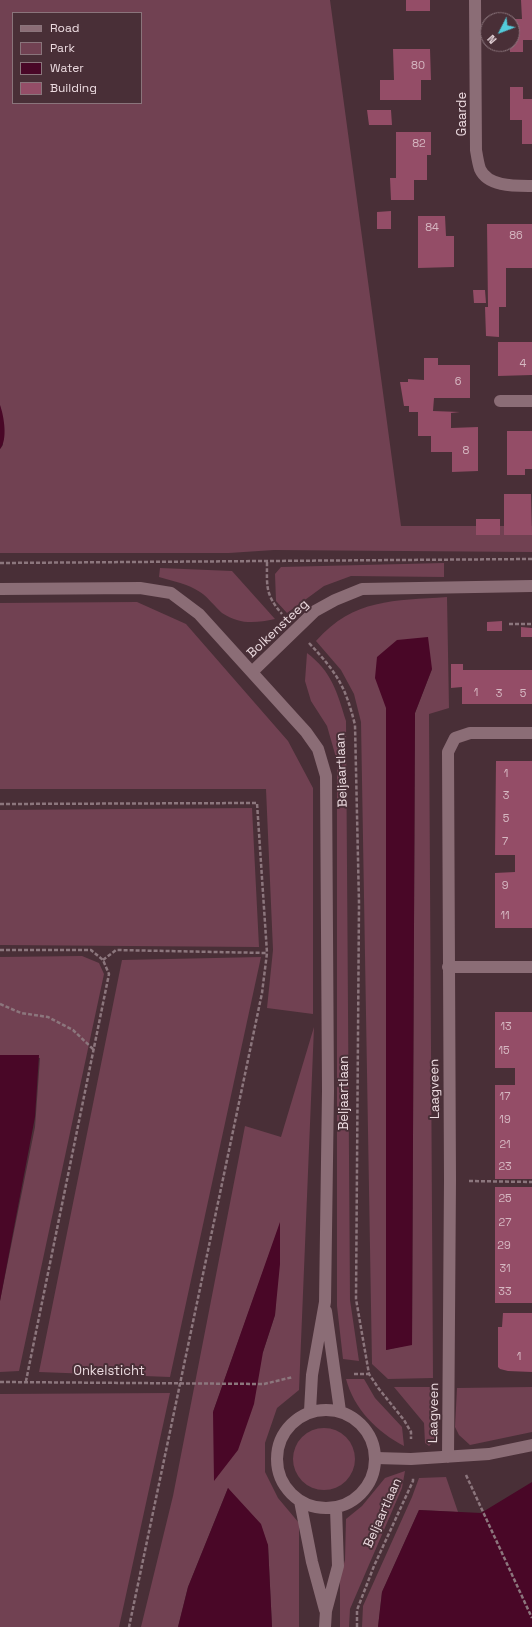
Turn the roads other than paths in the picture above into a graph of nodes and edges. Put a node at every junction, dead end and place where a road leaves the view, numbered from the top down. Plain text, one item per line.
1 (475, 0) edge
2 (532, 186) edge
3 (500, 401) dead end
4 (532, 401) edge
5 (532, 586) edge
6 (0, 589) edge
7 (252, 672) junction
8 (532, 733) edge
9 (532, 967) edge
10 (448, 968) junction
11 (325, 1302) junction
12 (310, 1411) junction
13 (340, 1411) junction
14 (532, 1444) edge
15 (448, 1457) junction
16 (376, 1458) junction
17 (300, 1501) junction
18 (336, 1508) junction
19 (326, 1611) junction
20 (325, 1627) edge

1 - 2 street, Gaarde
3 - 4 street
5 - 7 street, Bolkensteeg
6 - 7 street, Bolkensteeg
7 - 11 street, Beljaartlaan
8 - 10 street, Laagveen
9 - 10 street
10 - 15 street, Laagveen
11 - 12 street, Beljaartlaan
11 - 13 street, Beljaartlaan
12 - 13 street
12 - 17 street
13 - 16 street
14 - 15 street
15 - 16 street
16 - 18 street
17 - 18 street
17 - 19 street
18 - 19 street
19 - 20 street

